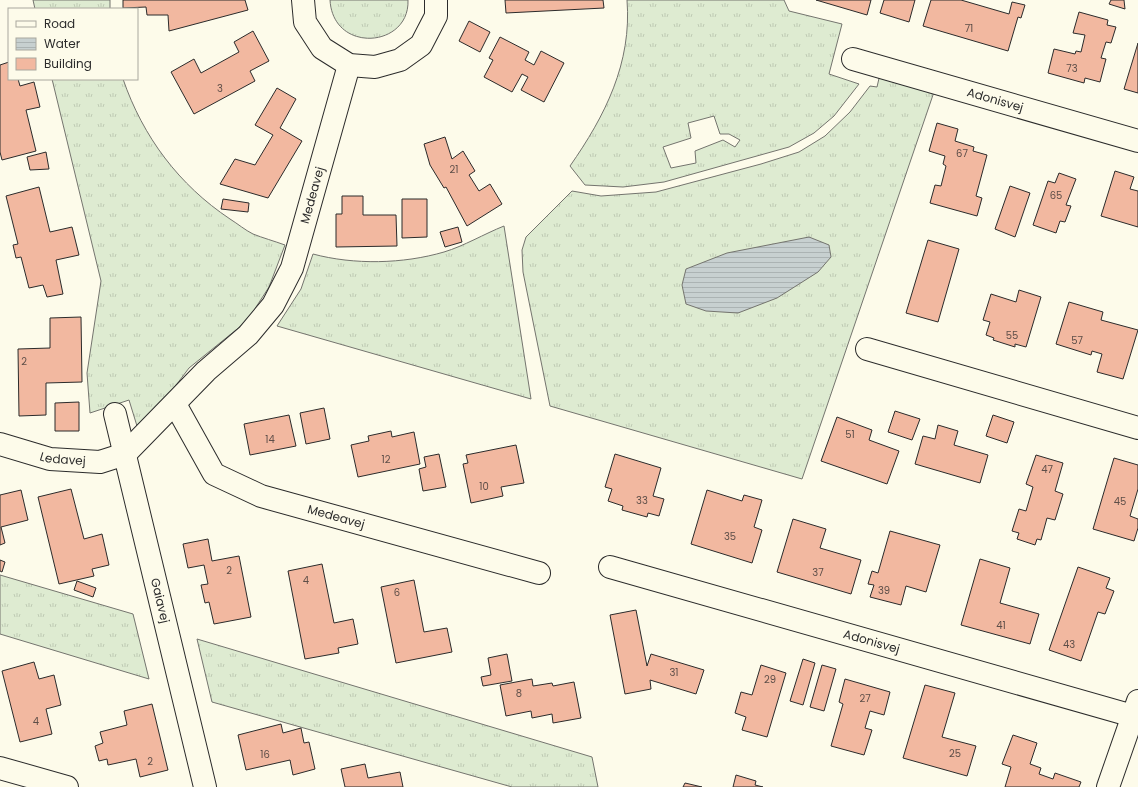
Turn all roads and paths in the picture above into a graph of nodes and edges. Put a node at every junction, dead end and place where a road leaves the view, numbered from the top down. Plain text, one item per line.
1 (302, 0) edge
2 (436, 0) edge
3 (853, 59) dead end
4 (349, 65) junction
5 (1138, 141) edge
6 (867, 349) dead end
7 (176, 404) junction
8 (115, 414) dead end
9 (1138, 428) edge
10 (0, 444) edge
11 (125, 454) junction
12 (610, 567) dead end
13 (539, 573) dead end
14 (1135, 708) edge
15 (0, 768) edge
16 (67, 787) edge
17 (205, 787) edge
18 (1108, 787) edge

1 - 4 street
2 - 4 street
3 - 5 street, Adonisvej
4 - 7 street, Medeavej
6 - 9 street
7 - 11 street, Medeavej
7 - 13 street, Medeavej
8 - 11 street, Gaiavej
10 - 11 street, Ledavej
11 - 17 street, Gaiavej
12 - 14 street, Adonisvej
14 - 18 street, Adonisvej
15 - 16 street

